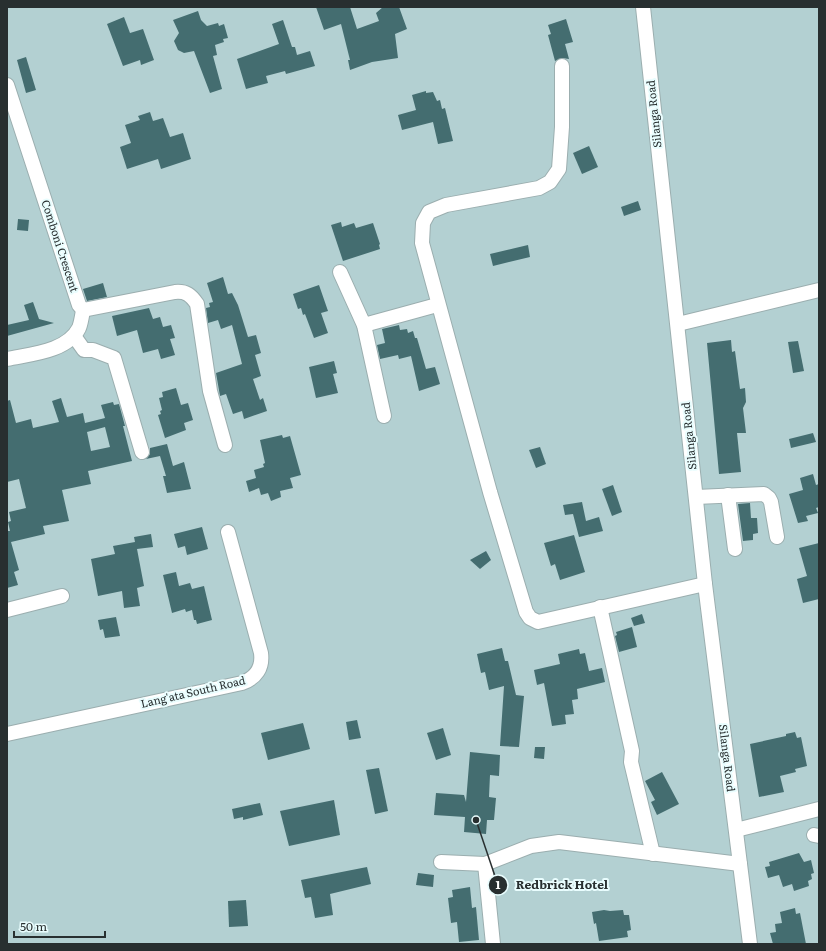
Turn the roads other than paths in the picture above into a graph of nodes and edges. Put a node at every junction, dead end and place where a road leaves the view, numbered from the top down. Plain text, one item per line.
1 (642, 7) edge
2 (562, 66) dead end
3 (7, 85) edge
4 (340, 272) dead end
5 (819, 290) edge
6 (437, 305) junction
7 (83, 310) junction
8 (678, 324) junction
9 (364, 325) junction
10 (74, 336) junction
11 (7, 359) edge
12 (384, 416) dead end
13 (225, 445) dead end
14 (142, 452) dead end
15 (728, 495) junction
16 (696, 497) junction
17 (228, 532) dead end
18 (777, 537) dead end
19 (734, 549) dead end
20 (705, 584) junction
21 (62, 596) dead end
22 (600, 608) junction
23 (7, 610) edge
24 (7, 734) edge
25 (819, 809) edge
26 (736, 830) junction
27 (653, 854) junction
28 (441, 862) dead end
29 (485, 864) junction
30 (740, 864) junction
31 (493, 944) edge
32 (750, 944) edge

1 - 8 street, Silanga Road
2 - 6 street
3 - 7 street, Comboni Crescent
4 - 9 street
5 - 8 street
6 - 9 street
6 - 22 street
7 - 10 street
7 - 13 street
8 - 16 street, Silanga Road
9 - 12 street
10 - 11 street
10 - 14 street
15 - 16 street
15 - 18 street
15 - 19 street
16 - 20 street, Silanga Road
17 - 24 street, Lang'ata South Road
20 - 22 street
20 - 26 street, Silanga Road
21 - 23 street
22 - 27 street
25 - 26 street
26 - 30 street, Silanga Road
27 - 29 street
27 - 30 street
28 - 29 street
29 - 31 street
30 - 32 street, Silanga Road

